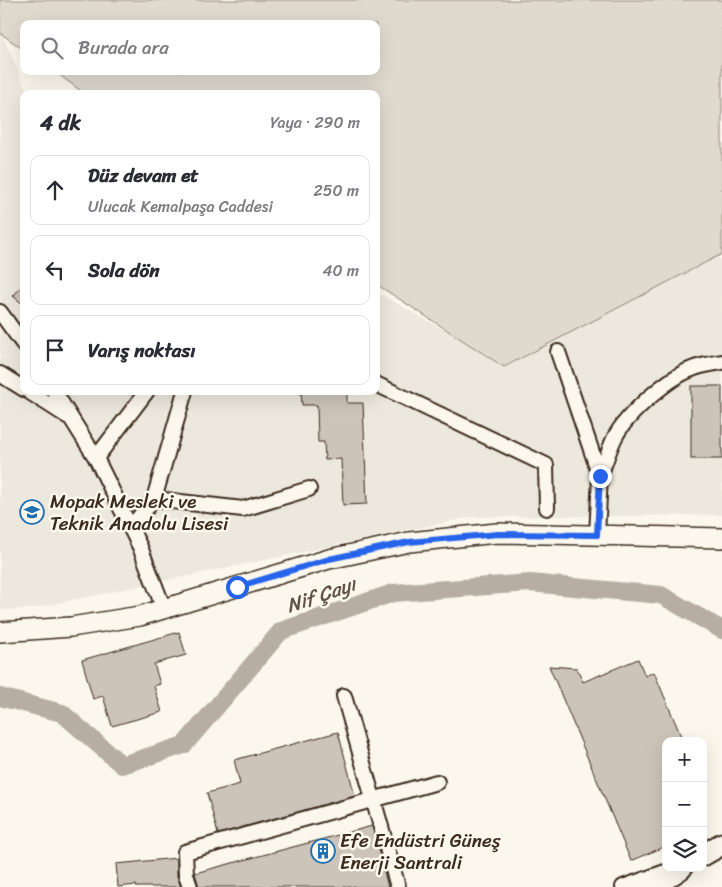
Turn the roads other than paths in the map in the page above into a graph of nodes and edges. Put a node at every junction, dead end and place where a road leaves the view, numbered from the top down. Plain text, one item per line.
1 (0, 312) edge
2 (20, 340) edge
3 (558, 352) dead end
4 (722, 362) edge
5 (0, 374) edge
6 (20, 386) edge
7 (380, 386) edge
8 (34, 395) edge
9 (57, 395) edge
10 (144, 395) edge
11 (184, 395) edge
12 (72, 419) junction
13 (96, 458) junction
14 (600, 476) junction
15 (309, 489) dead end
16 (154, 500) junction
17 (547, 508) dead end
18 (130, 527) junction
19 (597, 535) junction
20 (722, 538) edge
21 (164, 608) junction
22 (0, 632) edge
23 (344, 696) dead end
24 (437, 782) dead end
25 (374, 800) junction
26 (722, 844) edge
27 (707, 853) edge
28 (666, 872) edge
29 (676, 872) edge
30 (190, 887) edge
31 (398, 887) edge
32 (623, 887) edge
33 (653, 887) edge

1 - 2 lane
3 - 14 lane
4 - 14 lane
5 - 6 lane
7 - 17 lane
8 - 12 lane
9 - 12 lane
10 - 13 lane
11 - 16 lane
12 - 13 lane
13 - 18 lane
14 - 19 lane
15 - 16 lane
16 - 18 lane
18 - 21 lane
19 - 20 main road
19 - 21 main road
21 - 22 main road
23 - 25 lane
24 - 25 lane
25 - 30 lane
25 - 31 lane
26 - 27 highway
28 - 32 lane
29 - 33 highway

